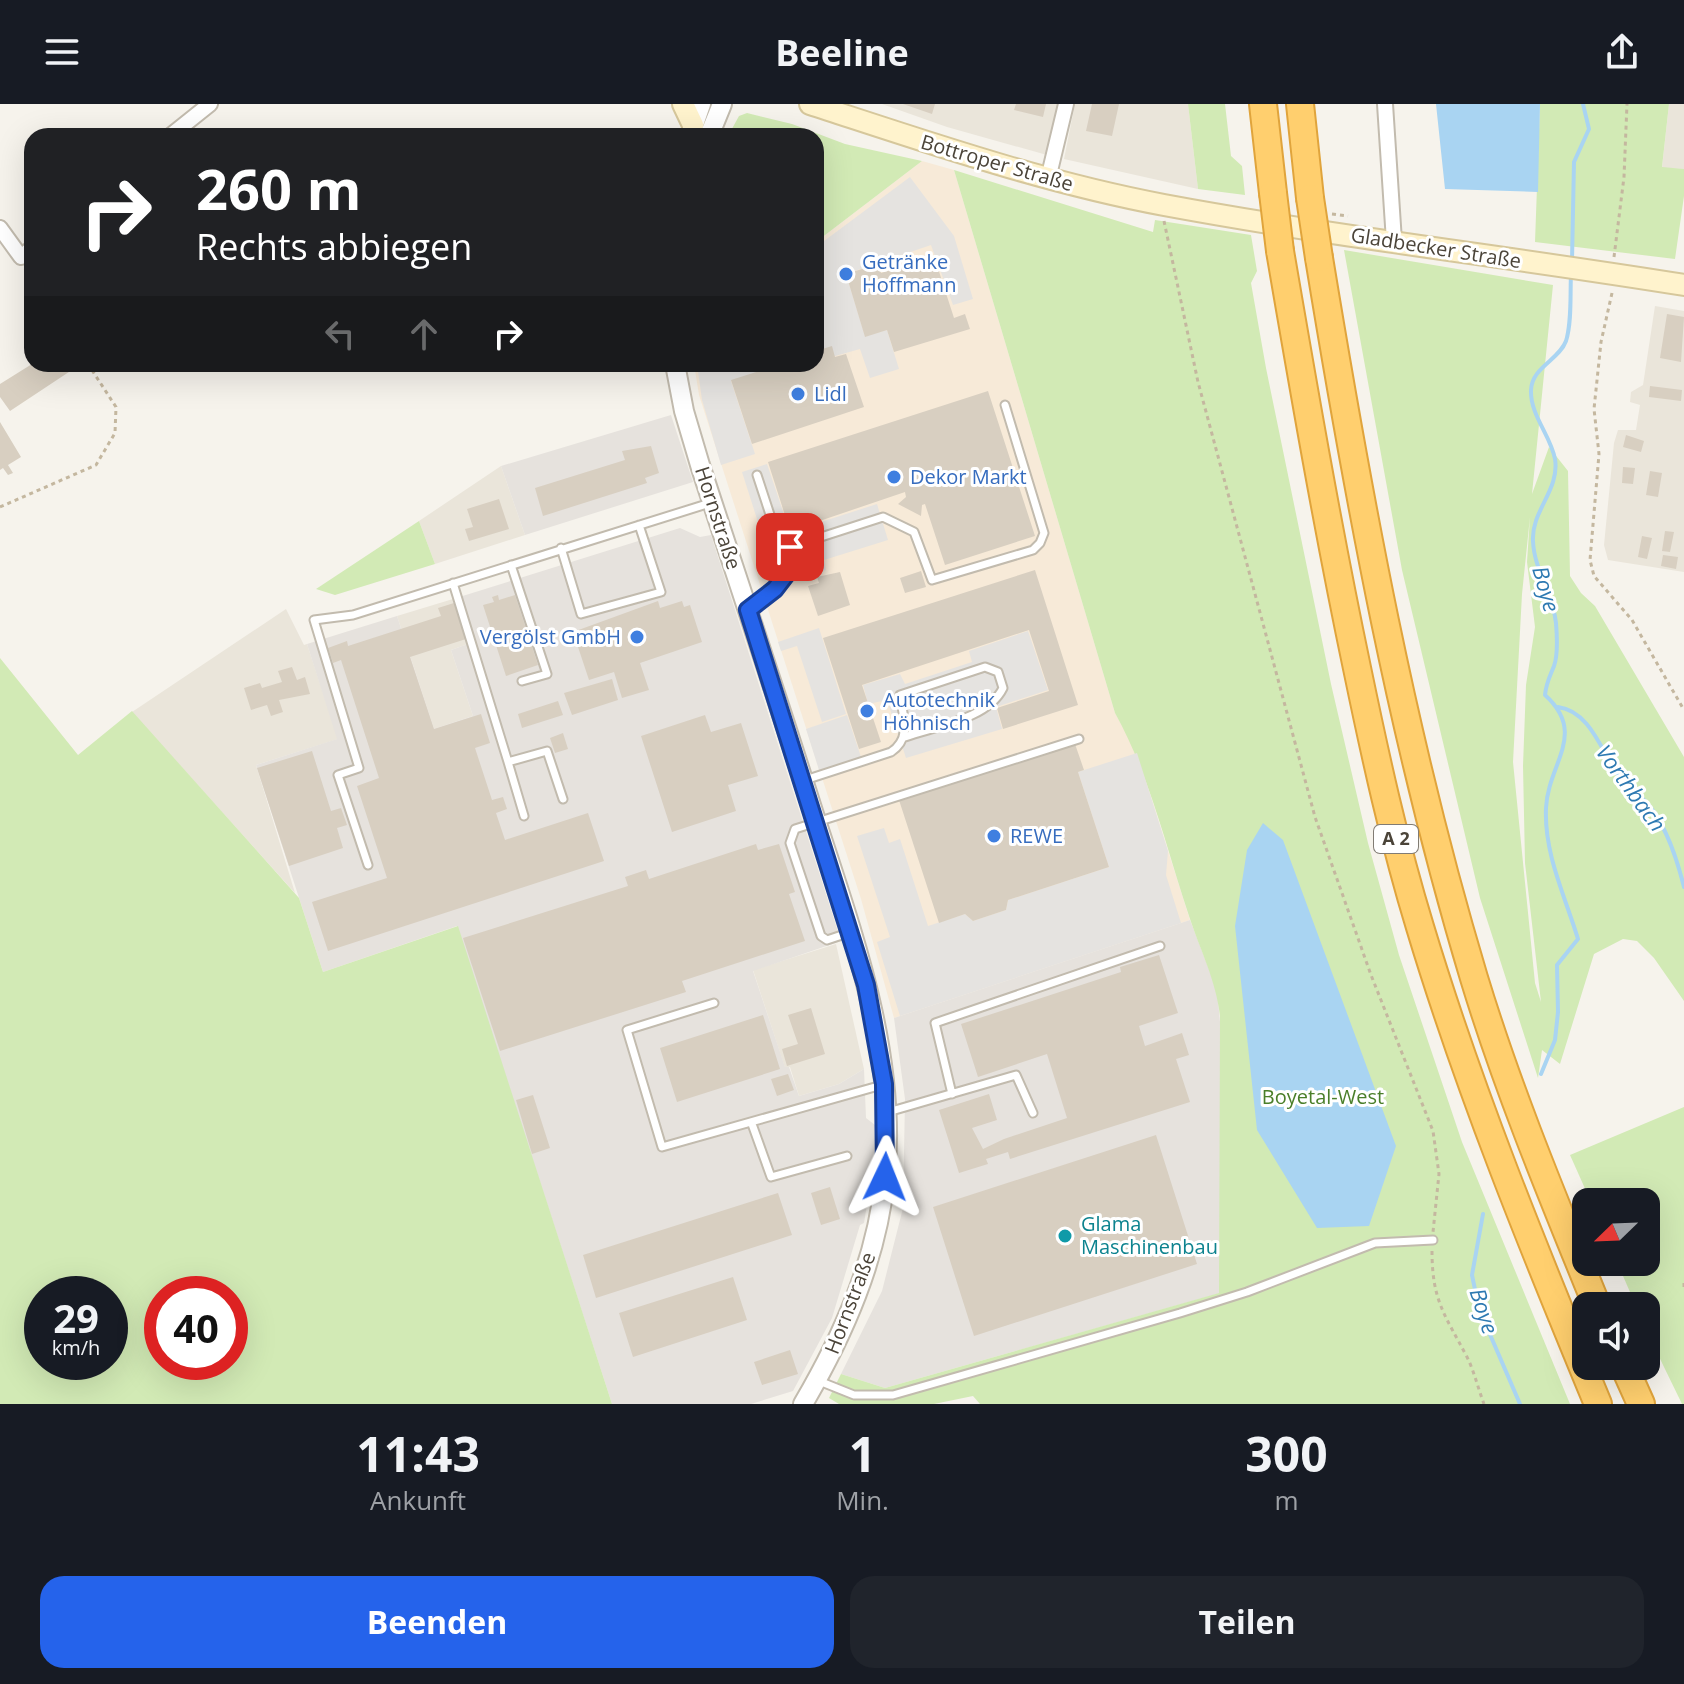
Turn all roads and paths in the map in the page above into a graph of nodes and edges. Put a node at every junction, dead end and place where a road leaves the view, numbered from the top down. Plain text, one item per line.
1 (210, 104) edge
2 (683, 104) edge
3 (701, 104) edge
4 (722, 104) edge
5 (810, 104) edge
6 (1066, 104) edge
7 (1263, 104) edge
8 (1300, 104) edge
9 (1385, 104) edge
10 (1627, 104) edge
11 (180, 128) edge
12 (695, 128) edge
13 (698, 128) edge
14 (701, 128) edge
15 (1048, 179) junction
16 (1164, 205) junction
17 (1189, 208) joint
18 (0, 228) edge
19 (1394, 241) junction
20 (24, 255) edge
21 (1614, 275) junction
22 (1684, 285) edge
23 (93, 372) edge
24 (677, 372) edge
25 (1005, 405) dead end
26 (757, 475) dead end
27 (712, 502) junction
28 (0, 507) edge
29 (639, 525) junction
30 (790, 547) junction
31 (561, 548) junction
32 (511, 565) junction
33 (453, 583) junction
34 (748, 610) junction
35 (522, 681) dead end
36 (1684, 710) edge
37 (905, 737) junction
38 (1079, 739) dead end
39 (508, 762) junction
40 (803, 781) junction
41 (563, 799) dead end
42 (524, 816) dead end
43 (816, 822) junction
44 (368, 865) dead end
45 (851, 932) junction
46 (1160, 946) dead end
47 (714, 1003) dead end
48 (884, 1084) junction
49 (952, 1094) junction
50 (886, 1113) junction
51 (1033, 1113) dead end
52 (752, 1124) junction
53 (847, 1156) dead end
54 (1433, 1240) junction
55 (1684, 1283) edge
56 (1684, 1290) edge
57 (1592, 1292) edge
58 (817, 1380) junction
59 (1630, 1380) edge
60 (803, 1404) edge
61 (1484, 1404) edge
62 (1598, 1404) edge
63 (1641, 1404) edge

1 - 11 street
2 - 12 main road
3 - 13 street
4 - 14 street
5 - 15 main road, Bottroper Straße
6 - 15 street
7 - 62 highway, A 2, bridge
8 - 57 highway, A 2, bridge
9 - 19 street
10 - 21 path
15 - 16 main road, Bottroper Straße
16 - 17 main road, Bottroper Straße
16 - 54 path
17 - 19 main road, Gladbecker Straße
18 - 20 street
19 - 21 main road, Gladbecker Straße
21 - 22 main road, Gladbecker Straße
21 - 36 path
23 - 28 path
24 - 27 street, Hornstraße
25 - 30 lane
26 - 30 lane
27 - 29 lane
27 - 34 street, Hornstraße
29 - 31 lane
29 - 31 lane
30 - 34 lane
31 - 32 lane
32 - 33 lane
32 - 35 lane
33 - 39 lane
33 - 44 lane
34 - 40 street, Hornstraße
37 - 37 lane
37 - 40 lane
38 - 43 lane
39 - 41 lane
39 - 42 lane
40 - 43 street, Hornstraße
43 - 45 street, Hornstraße
43 - 45 lane
45 - 48 street, Hornstraße
46 - 49 lane
47 - 52 lane
48 - 50 street, Hornstraße
48 - 52 lane
49 - 50 lane
49 - 51 lane
50 - 58 street, Hornstraße
52 - 53 lane
54 - 58 lane
54 - 61 path
55 - 56 path
58 - 60 street, Hornstraße
59 - 63 highway

